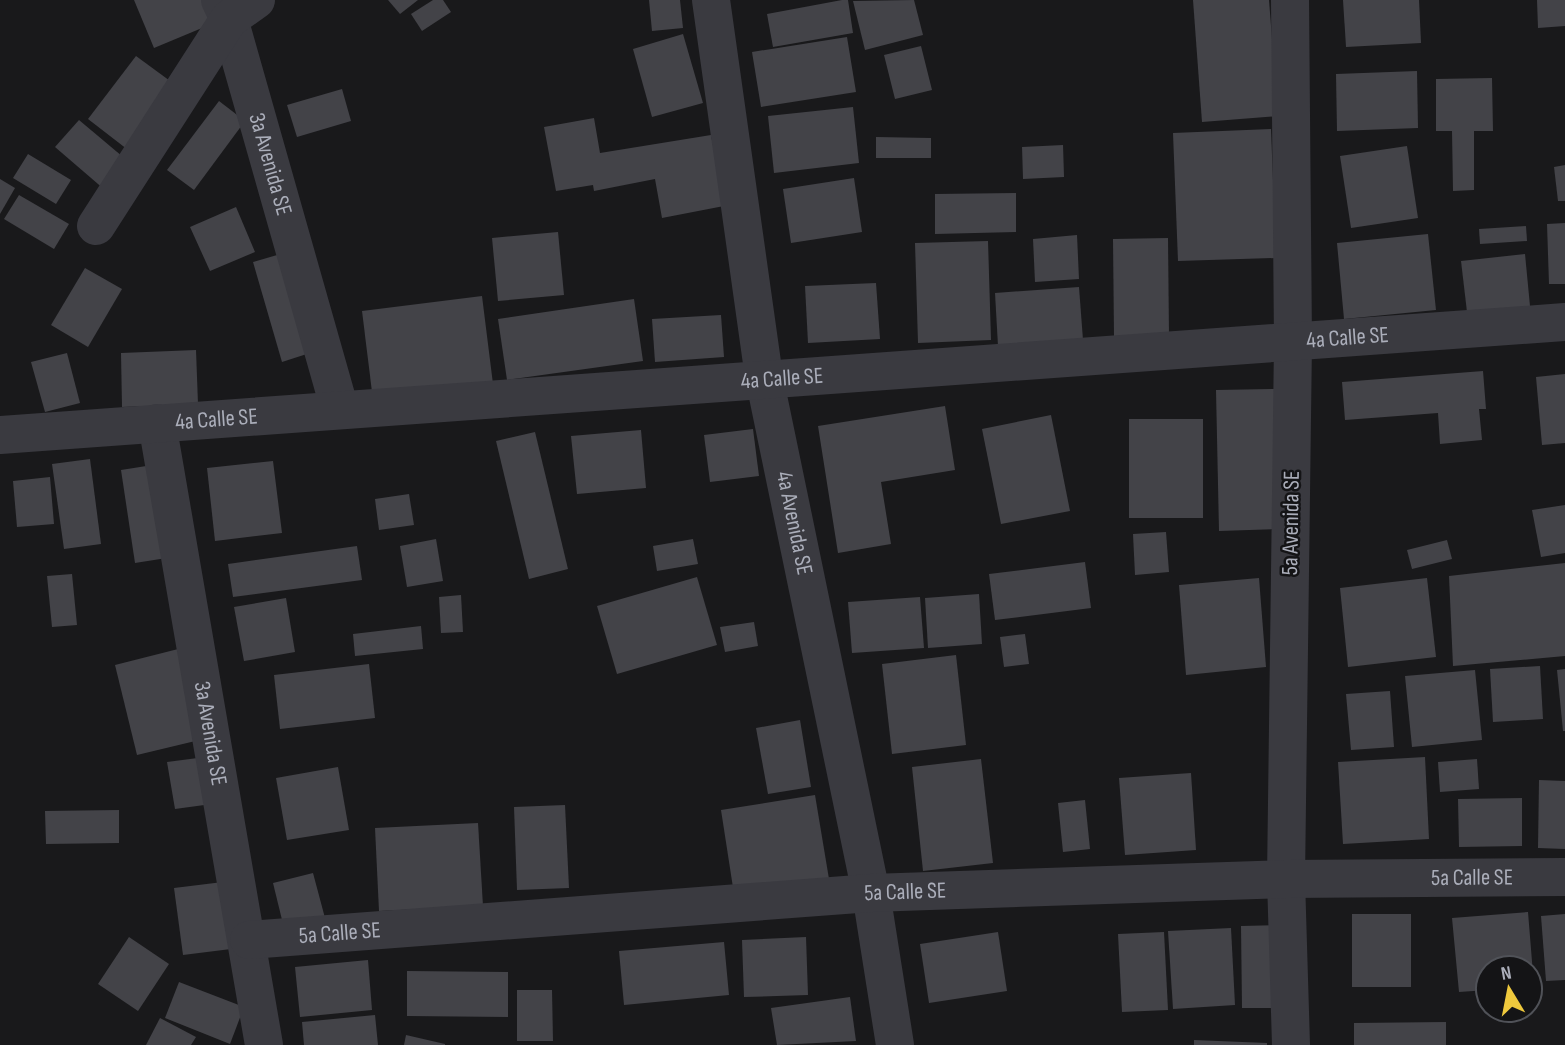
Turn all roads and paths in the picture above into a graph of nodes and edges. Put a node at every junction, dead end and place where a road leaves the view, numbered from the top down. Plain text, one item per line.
1 (711, 0) edge
2 (1290, 0) edge
3 (235, 6) edge
4 (96, 226) dead end
5 (1565, 321) edge
6 (1293, 342) junction
7 (764, 377) junction
8 (341, 410) junction
9 (157, 423) junction
10 (0, 435) edge
11 (1565, 877) edge
12 (1286, 879) junction
13 (871, 893) junction
14 (248, 940) junction
15 (264, 1045) edge
16 (895, 1045) edge
17 (1291, 1045) edge

1 - 7 street, 4a Avenida SE
2 - 6 street, 5a Avenida SE
3 - 4 street
3 - 8 street, 3a Avenida SE
5 - 6 street, 4a Calle SE
6 - 7 street, 4a Calle SE
6 - 12 street, 5a Avenida SE
7 - 8 street, 4a Calle SE
7 - 13 street, 4a Avenida SE
8 - 9 street, 4a Calle SE
9 - 10 street, 4a Calle SE
9 - 14 street, 3a Avenida SE
11 - 12 street, 5a Calle SE
12 - 13 street, 5a Calle SE
12 - 17 street, 5a Avenida SE
13 - 14 street, 5a Calle SE
13 - 16 street, 4a Avenida SE
14 - 15 street, 3a Avenida SE

